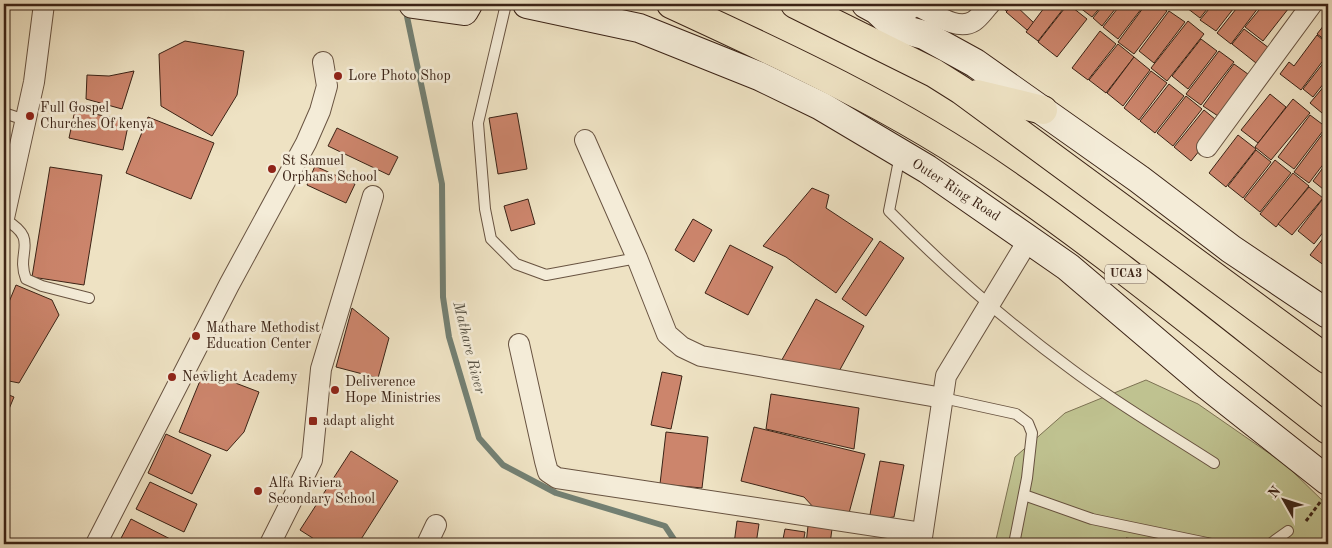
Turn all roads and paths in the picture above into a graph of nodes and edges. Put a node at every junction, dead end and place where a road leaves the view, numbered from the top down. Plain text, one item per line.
1 (44, 4) edge
2 (412, 4) edge
3 (506, 4) edge
4 (527, 4) edge
5 (671, 4) edge
6 (795, 4) edge
7 (866, 4) edge
8 (990, 4) edge
9 (1312, 4) edge
10 (466, 8) edge
11 (895, 27) junction
12 (324, 62) dead end
13 (961, 90) junction
14 (1043, 110) junction
15 (4, 113) edge
16 (25, 120) junction
17 (585, 140) dead end
18 (1206, 147) dead end
19 (900, 154) junction
20 (373, 196) dead end
21 (4, 218) edge
22 (1029, 239) junction
23 (637, 258) junction
24 (89, 298) dead end
25 (989, 303) junction
26 (1328, 314) edge
27 (519, 344) dead end
28 (1328, 360) edge
29 (943, 398) junction
30 (1328, 430) edge
31 (1214, 464) dead end
32 (1325, 490) edge
33 (1024, 496) junction
34 (1306, 521) dead end
35 (436, 525) dead end
36 (1288, 532) dead end
37 (922, 539) edge
38 (96, 544) edge
39 (270, 544) edge
40 (427, 544) edge
41 (1014, 544) edge
42 (1212, 544) edge
43 (1270, 544) edge

1 - 16 street
2 - 10 main road
3 - 23 lane
4 - 19 main road, Outer Ring Road / UCA3
5 - 30 main road, UCA3
6 - 13 main road
7 - 11 main road
8 - 11 street
9 - 18 street
11 - 14 main road
12 - 38 street
13 - 14 main road
13 - 28 main road
14 - 26 main road
15 - 16 lane
16 - 21 street
17 - 23 street
19 - 22 main road, Outer Ring Road / UCA3
19 - 25 lane
20 - 39 street
21 - 24 lane
22 - 25 street
22 - 32 main road, Outer Ring Road / UCA3
23 - 29 street
25 - 29 street
25 - 31 lane
27 - 37 street
29 - 33 lane
29 - 37 street
32 - 34 path
33 - 41 lane
33 - 42 lane
35 - 40 street
36 - 43 lane

